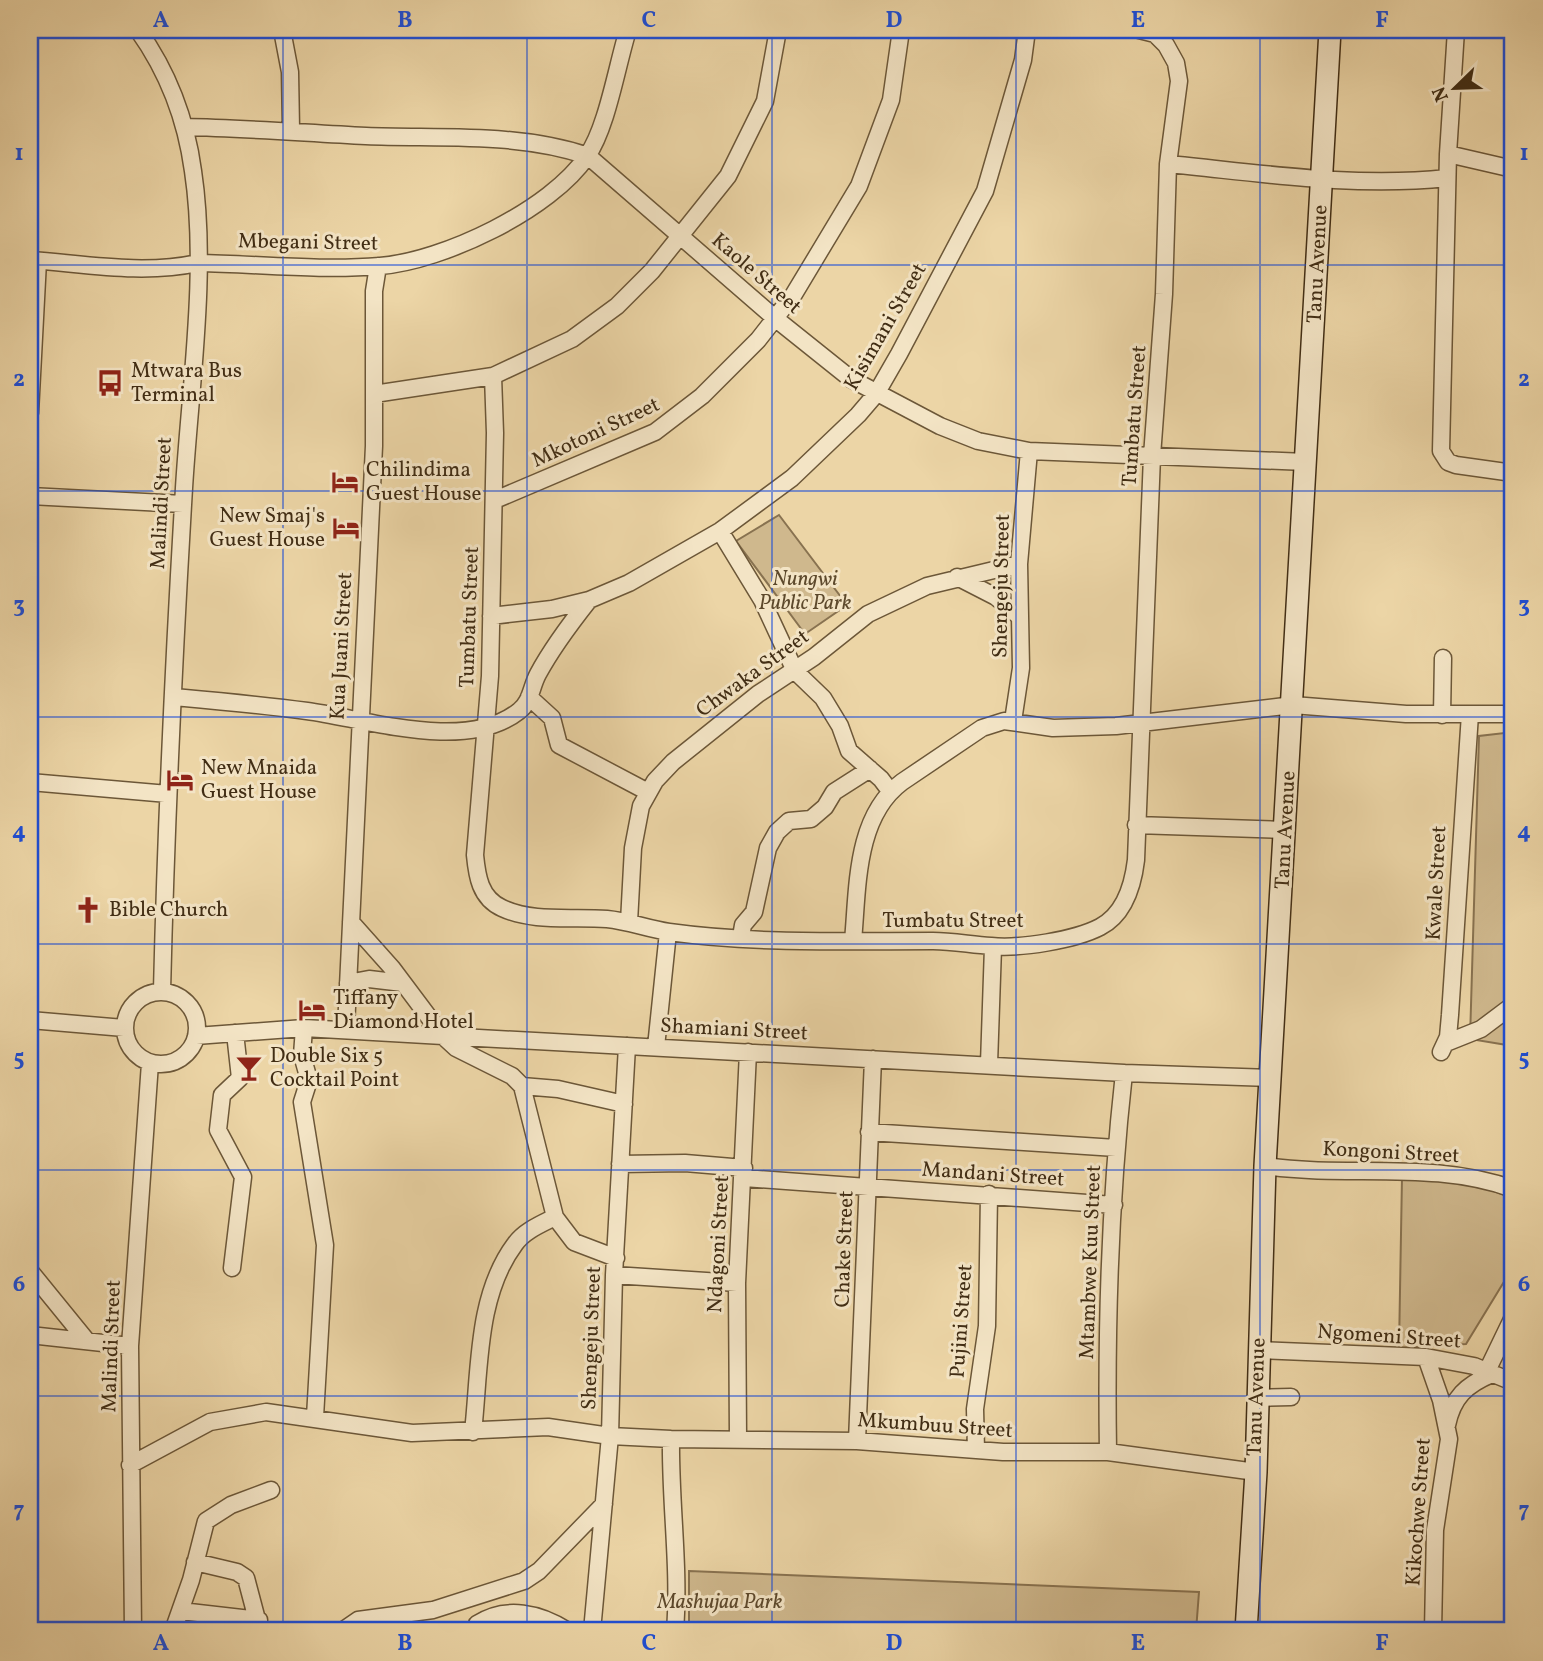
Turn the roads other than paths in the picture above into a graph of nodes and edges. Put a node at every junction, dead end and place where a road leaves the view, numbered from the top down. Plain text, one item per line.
1 (138, 30) edge
2 (282, 30) edge
3 (628, 30) edge
4 (778, 30) edge
5 (901, 30) edge
6 (1027, 30) edge
7 (1139, 30) edge
8 (1331, 30) edge
9 (1456, 30) edge
10 (184, 127) junction
11 (291, 130) junction
12 (1448, 154) junction
13 (588, 156) junction
14 (1168, 163) junction
15 (1513, 169) edge
16 (1447, 178) junction
17 (1323, 181) junction
18 (682, 237) junction
19 (34, 261) edge
20 (198, 263) junction
21 (378, 266) junction
22 (776, 319) junction
23 (32, 363) edge
24 (492, 376) junction
25 (374, 394) junction
26 (876, 394) junction
27 (30, 413) edge
28 (1029, 451) junction
29 (1152, 456) junction
30 (1306, 462) junction
31 (1513, 473) edge
32 (30, 496) edge
33 (495, 500) junction
34 (183, 504) junction
35 (720, 531) junction
36 (1019, 564) junction
37 (957, 577) junction
38 (589, 600) junction
39 (491, 615) junction
40 (1020, 617) junction
41 (1443, 658) dead end
42 (795, 671) junction
43 (174, 697) junction
44 (529, 697) junction
45 (1293, 705) junction
46 (1470, 714) junction
47 (1513, 714) edge
48 (1442, 715) junction
49 (360, 720) junction
50 (1013, 721) junction
51 (1143, 724) junction
52 (485, 728) junction
53 (870, 769) junction
54 (30, 782) edge
55 (890, 791) junction
56 (648, 792) junction
57 (168, 794) junction
58 (1136, 825) junction
59 (1286, 830) junction
60 (351, 922) junction
61 (629, 922) junction
62 (668, 932) junction
63 (741, 937) junction
64 (853, 941) junction
65 (993, 947) junction
66 (348, 983) junction
67 (404, 983) junction
68 (162, 991) junction
69 (1513, 1005) edge
70 (30, 1020) edge
71 (124, 1028) junction
72 (304, 1028) junction
73 (346, 1028) junction
74 (235, 1033) junction
75 (443, 1036) junction
76 (196, 1037) junction
77 (627, 1046) junction
78 (656, 1046) junction
79 (748, 1052) junction
80 (873, 1059) junction
81 (150, 1062) junction
82 (989, 1064) junction
83 (1124, 1073) junction
84 (1270, 1078) junction
85 (522, 1086) junction
86 (624, 1104) junction
87 (869, 1132) junction
88 (1116, 1148) junction
89 (620, 1164) junction
90 (1265, 1166) junction
91 (744, 1173) junction
92 (869, 1187) junction
93 (1513, 1189) edge
94 (989, 1194) junction
95 (1114, 1205) junction
96 (555, 1217) junction
97 (615, 1267) junction
98 (232, 1268) dead end
99 (30, 1270) edge
100 (737, 1283) junction
101 (1513, 1317) edge
102 (30, 1335) edge
103 (87, 1341) junction
104 (130, 1346) junction
105 (1258, 1350) junction
106 (1426, 1357) junction
107 (1489, 1372) junction
108 (1513, 1382) edge
109 (1291, 1397) dead end
110 (1257, 1398) junction
111 (315, 1417) junction
112 (1446, 1427) junction
113 (473, 1432) junction
114 (610, 1436) junction
115 (738, 1438) junction
116 (671, 1439) junction
117 (857, 1441) junction
118 (976, 1450) junction
119 (1108, 1452) junction
120 (130, 1465) junction
121 (1256, 1472) junction
122 (271, 1490) dead end
123 (604, 1504) junction
124 (195, 1562) junction
125 (181, 1611) junction
126 (477, 1624) dead end
127 (259, 1625) edge
128 (133, 1631) edge
129 (173, 1631) edge
130 (342, 1631) edge
131 (568, 1631) edge
132 (592, 1631) edge
133 (675, 1631) edge
134 (1246, 1631) edge
135 (1433, 1631) edge

1 - 10 street, Malindi Street
2 - 11 street
3 - 13 street, Mbegani Street
4 - 18 street
5 - 22 street, Mkotoni Street
6 - 26 street, Kisimani Street
7 - 14 street, Tumbatu Street
8 - 17 street, Tanu Avenue
9 - 12 street
10 - 11 street, Kaole Street
10 - 20 street, Malindi Street
11 - 13 street, Kaole Street
12 - 15 street
12 - 16 street
13 - 18 street, Kaole Street
13 - 21 street, Mbegani Street
14 - 17 street
14 - 29 street, Tumbatu Street
16 - 17 street
16 - 31 street
17 - 30 street, Tanu Avenue
18 - 22 street, Kaole Street
18 - 24 street
19 - 20 street, Mbegani Street
19 - 23 street
20 - 21 street, Mbegani Street
20 - 34 street, Malindi Street
21 - 25 street, Kua Juani Street
22 - 26 street, Kaole Street
22 - 33 street, Mkotoni Street
23 - 27 street
24 - 25 street
24 - 33 street, Tumbatu Street
25 - 49 street, Kua Juani Street
26 - 28 street, Kaole Street
26 - 35 street, Kisimani Street
28 - 29 street, Kaole Street
28 - 36 street, Shengeju Street
29 - 30 street, Kaole Street
29 - 51 street, Tumbatu Street
30 - 45 street, Tanu Avenue
32 - 34 street
33 - 39 street, Tumbatu Street
34 - 43 street, Malindi Street
35 - 38 street, Kisimani Street
35 - 42 street
36 - 37 street, Chwaka Street
36 - 40 street, Shengeju Street
37 - 40 street
37 - 42 street, Chwaka Street
38 - 39 street, Kisimani Street
38 - 44 street
39 - 52 street, Tumbatu Street
40 - 50 street, Shengeju Street
41 - 48 street
42 - 53 street
42 - 56 street, Chwaka Street
43 - 49 street
43 - 57 street, Malindi Street
44 - 52 street
44 - 56 street
45 - 48 street
45 - 51 street
45 - 59 street, Tanu Avenue
46 - 47 street
46 - 48 street
46 - 69 street, Kwale Street
49 - 52 street
49 - 60 street, Kua Juani Street
50 - 51 street
50 - 55 street
51 - 58 street, Tumbatu Street
52 - 61 street, Tumbatu Street
53 - 55 street
53 - 63 street
54 - 57 street
55 - 64 street
56 - 61 street, Chwaka Street
57 - 68 street, Malindi Street
58 - 59 street
58 - 65 street, Tumbatu Street
59 - 84 street, Tanu Avenue
60 - 66 street, Kua Juani Street
60 - 67 street
61 - 62 street, Tumbatu Street
62 - 63 street, Tumbatu Street
62 - 78 street
63 - 64 street, Tumbatu Street
64 - 65 street, Tumbatu Street
65 - 82 street
66 - 67 street
66 - 73 street, Kua Juani Street
67 - 75 street
68 - 71 street
68 - 76 street
70 - 71 street
71 - 81 street
72 - 73 street, Shamiani Street
72 - 74 street, Shamiani Street
72 - 111 street
73 - 75 street, Shamiani Street
74 - 76 street, Shamiani Street
74 - 98 street
75 - 77 street, Shamiani Street
75 - 85 street
76 - 81 street
77 - 78 street, Shamiani Street
77 - 86 street, Shengeju Street
78 - 79 street, Shamiani Street
79 - 80 street, Shamiani Street
79 - 91 street, Ndagoni Street
80 - 82 street, Shamiani Street
80 - 87 street, Chake Street
81 - 104 street, Malindi Street
82 - 83 street, Shamiani Street
83 - 84 street, Shamiani Street
83 - 88 street, Mtambwe Kuu Street
84 - 90 street, Tanu Avenue
85 - 86 street
85 - 96 street
86 - 89 street, Shengeju Street
87 - 88 street
87 - 92 street, Chake Street
88 - 95 street, Mtambwe Kuu Street
89 - 91 street, Mandani Street
89 - 97 street, Shengeju Street
90 - 93 street, Kongoni Street
90 - 105 street, Tanu Avenue
91 - 92 street, Mandani Street
91 - 100 street, Ndagoni Street
92 - 94 street, Mandani Street
92 - 117 street, Chake Street
94 - 95 street, Mandani Street
94 - 118 street, Pujini Street
95 - 119 street, Mtambwe Kuu Street
96 - 97 street
96 - 113 street
97 - 100 street
97 - 114 street, Shengeju Street
99 - 103 street
100 - 115 street, Ndagoni Street
101 - 107 street
102 - 103 street
103 - 104 street
104 - 120 street, Malindi Street
105 - 106 street, Ngomeni Street
105 - 110 street, Tanu Avenue
106 - 107 street, Ngomeni Street
106 - 112 street, Kikochwe Street
107 - 108 street, Ngomeni Street
107 - 112 street
109 - 110 street
110 - 121 street, Tanu Avenue
111 - 113 street, Mkumbuu Street
111 - 120 street, Mkumbuu Street
112 - 135 street, Kikochwe Street
113 - 114 street, Mkumbuu Street
114 - 116 street, Mkumbuu Street
114 - 123 street, Shengeju Street
115 - 116 street, Mkumbuu Street
115 - 117 street, Mkumbuu Street
116 - 133 street
117 - 118 street, Mkumbuu Street
118 - 119 street, Mkumbuu Street
119 - 121 street, Mkumbuu Street
120 - 128 street, Malindi Street
121 - 134 street, Tanu Avenue
122 - 124 street
123 - 130 street
123 - 132 street, Shengeju Street
124 - 125 street
124 - 127 street
125 - 127 street
125 - 129 street
126 - 131 street

